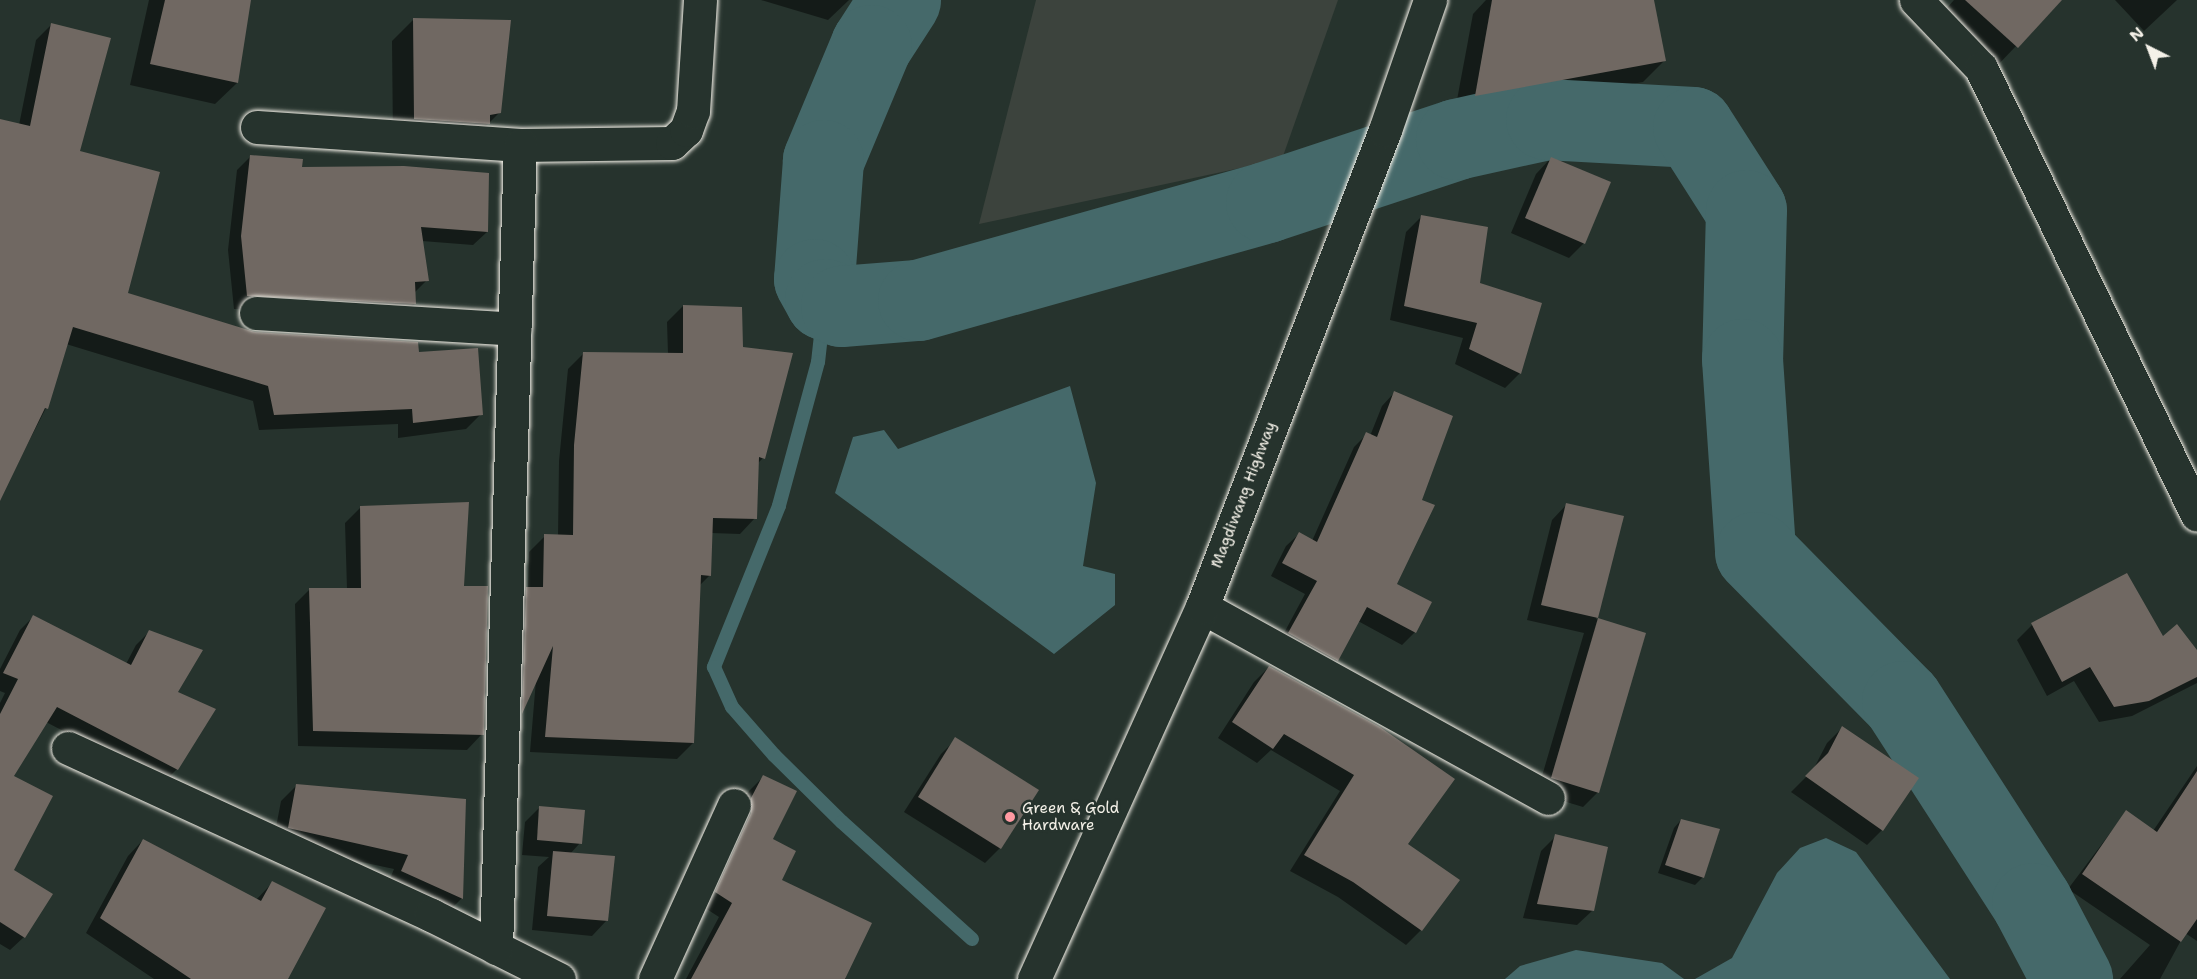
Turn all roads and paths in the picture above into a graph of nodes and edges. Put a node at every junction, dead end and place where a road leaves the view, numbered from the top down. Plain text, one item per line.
1 (700, 0) edge
2 (1430, 0) edge
3 (1916, 0) edge
4 (257, 127) dead end
5 (520, 145) junction
6 (256, 313) dead end
7 (515, 329) junction
8 (2196, 510) edge
9 (1202, 607) junction
10 (68, 748) dead end
11 (1548, 798) dead end
12 (734, 805) dead end
13 (496, 948) junction
14 (559, 979) edge
15 (655, 979) edge
16 (1034, 979) edge

1 - 5 street
2 - 9 street, Magdiwang Highway
3 - 8 street
4 - 5 street
5 - 7 street
6 - 7 street
7 - 13 street
9 - 11 street
9 - 16 street, Magdiwang Highway
10 - 13 street
12 - 15 street
13 - 14 street

